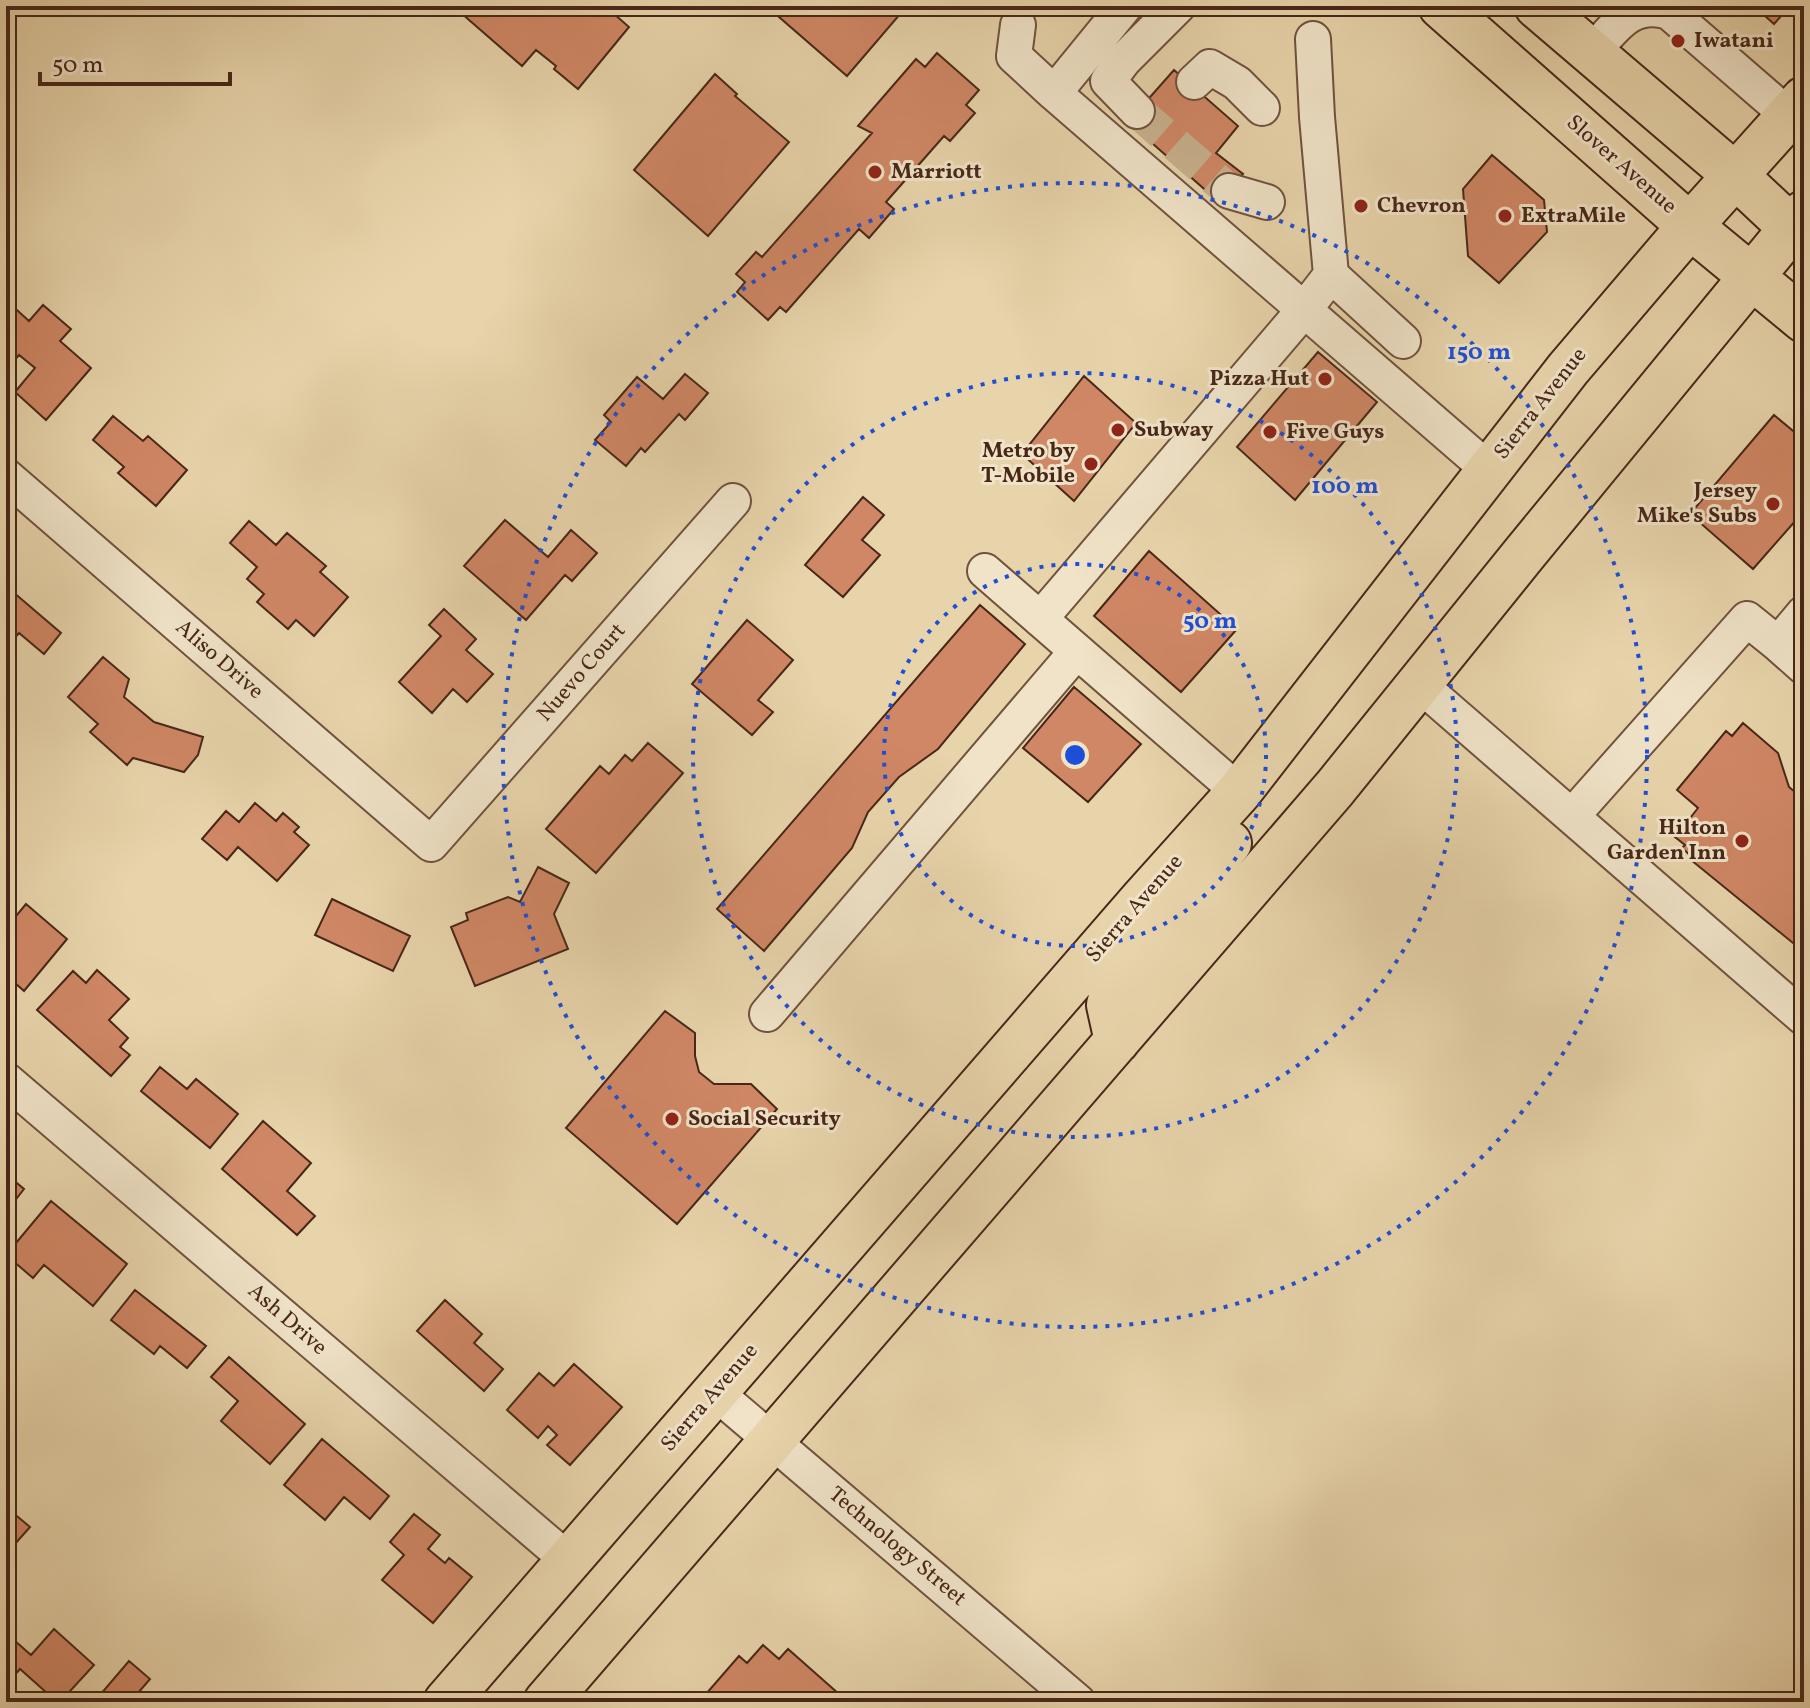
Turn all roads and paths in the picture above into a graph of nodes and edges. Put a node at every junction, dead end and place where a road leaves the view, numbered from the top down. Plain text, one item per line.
1 (1125, 6) edge
2 (1178, 6) edge
3 (1441, 6) edge
4 (1537, 6) edge
5 (1018, 25) dead end
6 (1313, 39) dead end
7 (1592, 53) junction
8 (1194, 82) dead end
9 (1054, 93) junction
10 (1262, 108) dead end
11 (1796, 108) edge
12 (1137, 111) tunnel mouth
13 (1736, 176) junction
14 (1229, 191) tunnel mouth
15 (1267, 202) dead end
16 (1690, 226) junction
17 (1800, 227) edge
18 (1331, 275) junction
19 (1752, 275) junction
20 (1304, 310) junction
21 (1804, 320) edge
22 (1403, 341) dead end
23 (1489, 470) junction
24 (6, 476) edge
25 (733, 501) dead end
26 (985, 571) dead end
27 (1804, 613) edge
28 (1040, 619) junction
29 (1778, 644) junction
30 (1077, 651) junction
31 (1804, 667) edge
32 (1419, 684) junction
33 (1239, 792) junction
34 (1572, 816) junction
35 (431, 844) joint
36 (767, 1014) dead end
37 (1804, 1018) edge
38 (1117, 1041) junction
39 (6, 1080) edge
40 (716, 1393) junction
41 (772, 1440) junction
42 (568, 1560) junction
43 (446, 1702) edge
44 (546, 1702) edge
45 (1078, 1702) edge

1 - 9 street
2 - 12 street
3 - 16 main road, Slover Avenue
4 - 7 main road
5 - 9 street
6 - 18 street
7 - 11 street
7 - 13 main road
8 - 10 street
9 - 20 street
11 - 13 main road, Sierra Avenue
13 - 16 main road, Sierra Avenue
13 - 17 main road
14 - 15 street
16 - 19 main road, Slover Avenue
16 - 23 main road, Sierra Avenue
17 - 19 main road
18 - 20 street
18 - 22 street
19 - 21 main road, Slover Avenue
19 - 32 main road
20 - 23 street
20 - 28 street
23 - 33 main road, Sierra Avenue
24 - 35 street, Aliso Drive
25 - 35 street, Nuevo Court
26 - 28 street
27 - 29 street
28 - 30 street
29 - 31 street
29 - 34 street
30 - 33 street
30 - 36 street
32 - 34 street
32 - 38 main road
33 - 38 main road
33 - 40 main road, Sierra Avenue
34 - 37 street
38 - 41 main road
39 - 42 street, Ash Drive
40 - 41 street, Technology Street
40 - 42 main road, Sierra Avenue
41 - 44 main road
41 - 45 street, Technology Street
42 - 43 main road, Sierra Avenue

